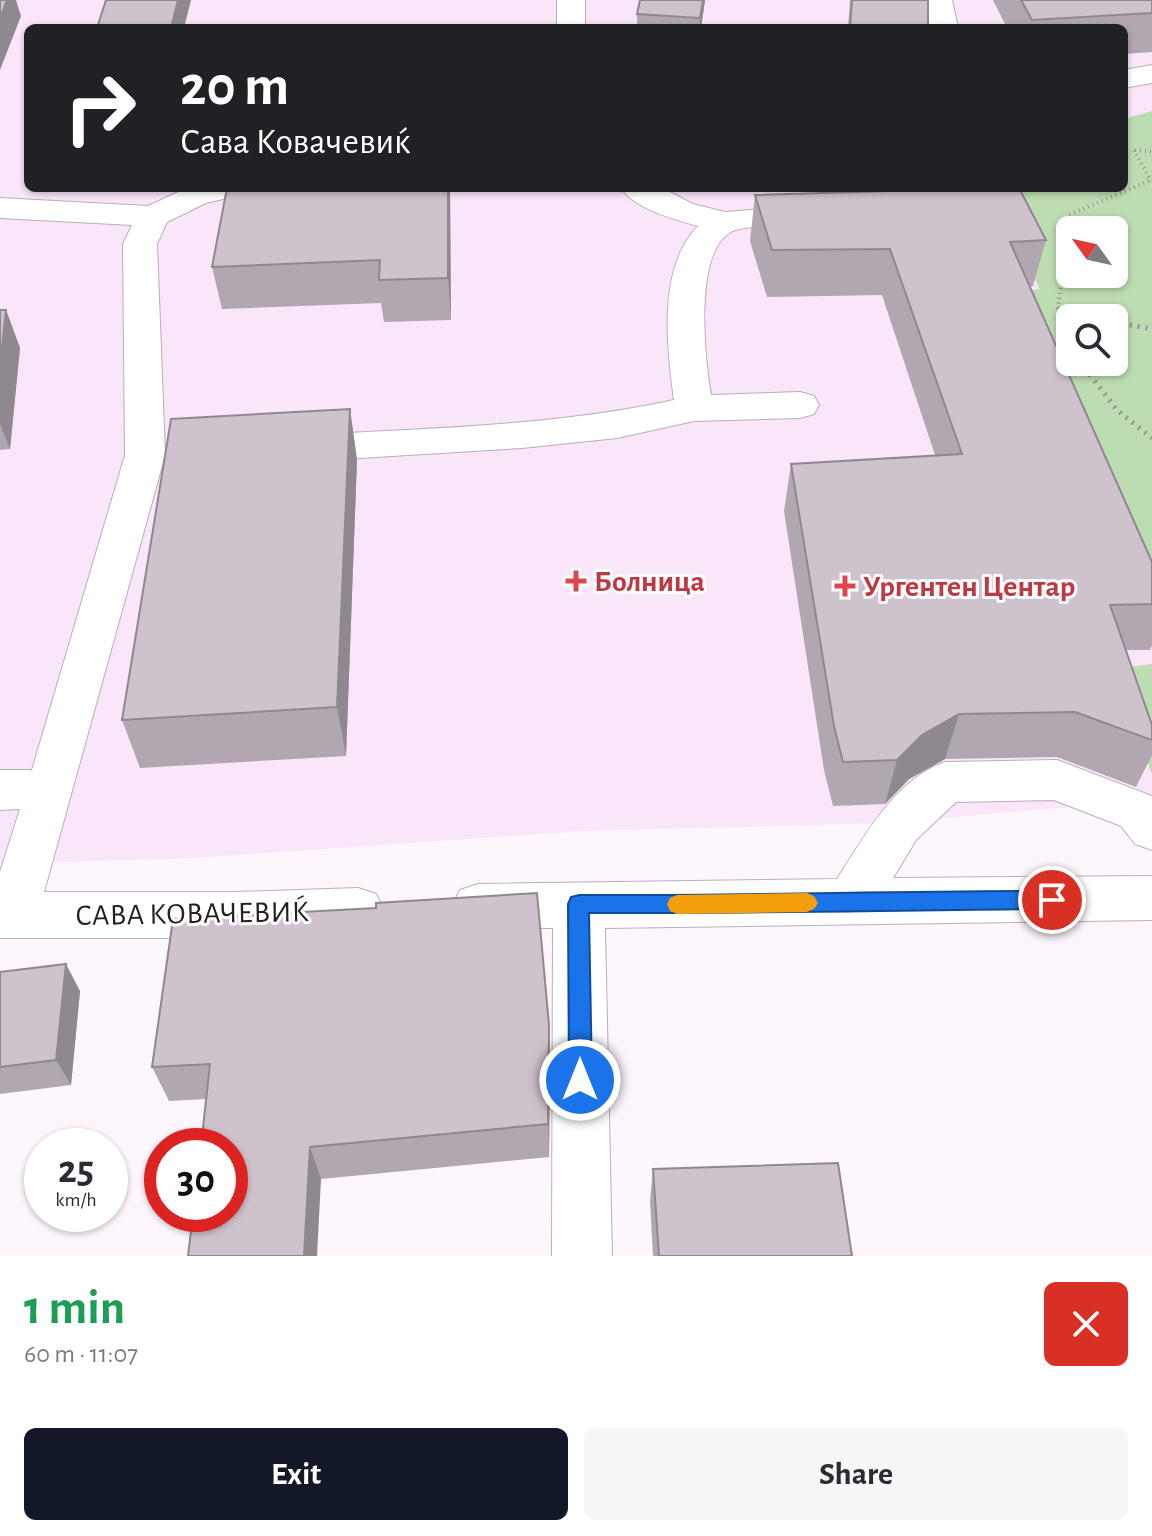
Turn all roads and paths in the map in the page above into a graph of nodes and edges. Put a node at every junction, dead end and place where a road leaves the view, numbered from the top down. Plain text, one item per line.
1 (571, 0) edge
2 (938, 0) edge
3 (571, 24) edge
4 (943, 24) edge
5 (1152, 74) edge
6 (1128, 78) edge
7 (1152, 152) edge
8 (1151, 181) edge
9 (1128, 191) edge
10 (212, 192) edge
11 (645, 192) edge
12 (1124, 192) edge
13 (0, 208) edge
14 (153, 216) junction
15 (837, 219) edge
16 (723, 222) junction
17 (1058, 304) edge
18 (1128, 325) edge
19 (1152, 329) edge
20 (1091, 376) edge
21 (800, 405) dead end
22 (694, 408) junction
23 (1152, 438) edge
24 (252, 451) edge
25 (50, 789) junction
26 (0, 790) edge
27 (1152, 829) edge
28 (1152, 898) edge
29 (851, 901) junction
30 (579, 904) junction
31 (6, 915) edge
32 (582, 1256) edge

1 - 3 street
2 - 4 street
5 - 6 street
7 - 8 path
8 - 9 path
10 - 14 street
11 - 16 street
12 - 17 path
13 - 14 street
14 - 25 street
15 - 16 street
16 - 22 street
18 - 19 path
20 - 23 path
21 - 22 street
22 - 24 street
25 - 26 street
25 - 31 street
27 - 29 street
28 - 29 street, САВА КОВАЧЕВИЌ
29 - 30 street, САВА КОВАЧЕВИЌ
30 - 31 street, САВА КОВАЧЕВИЌ
30 - 32 street

